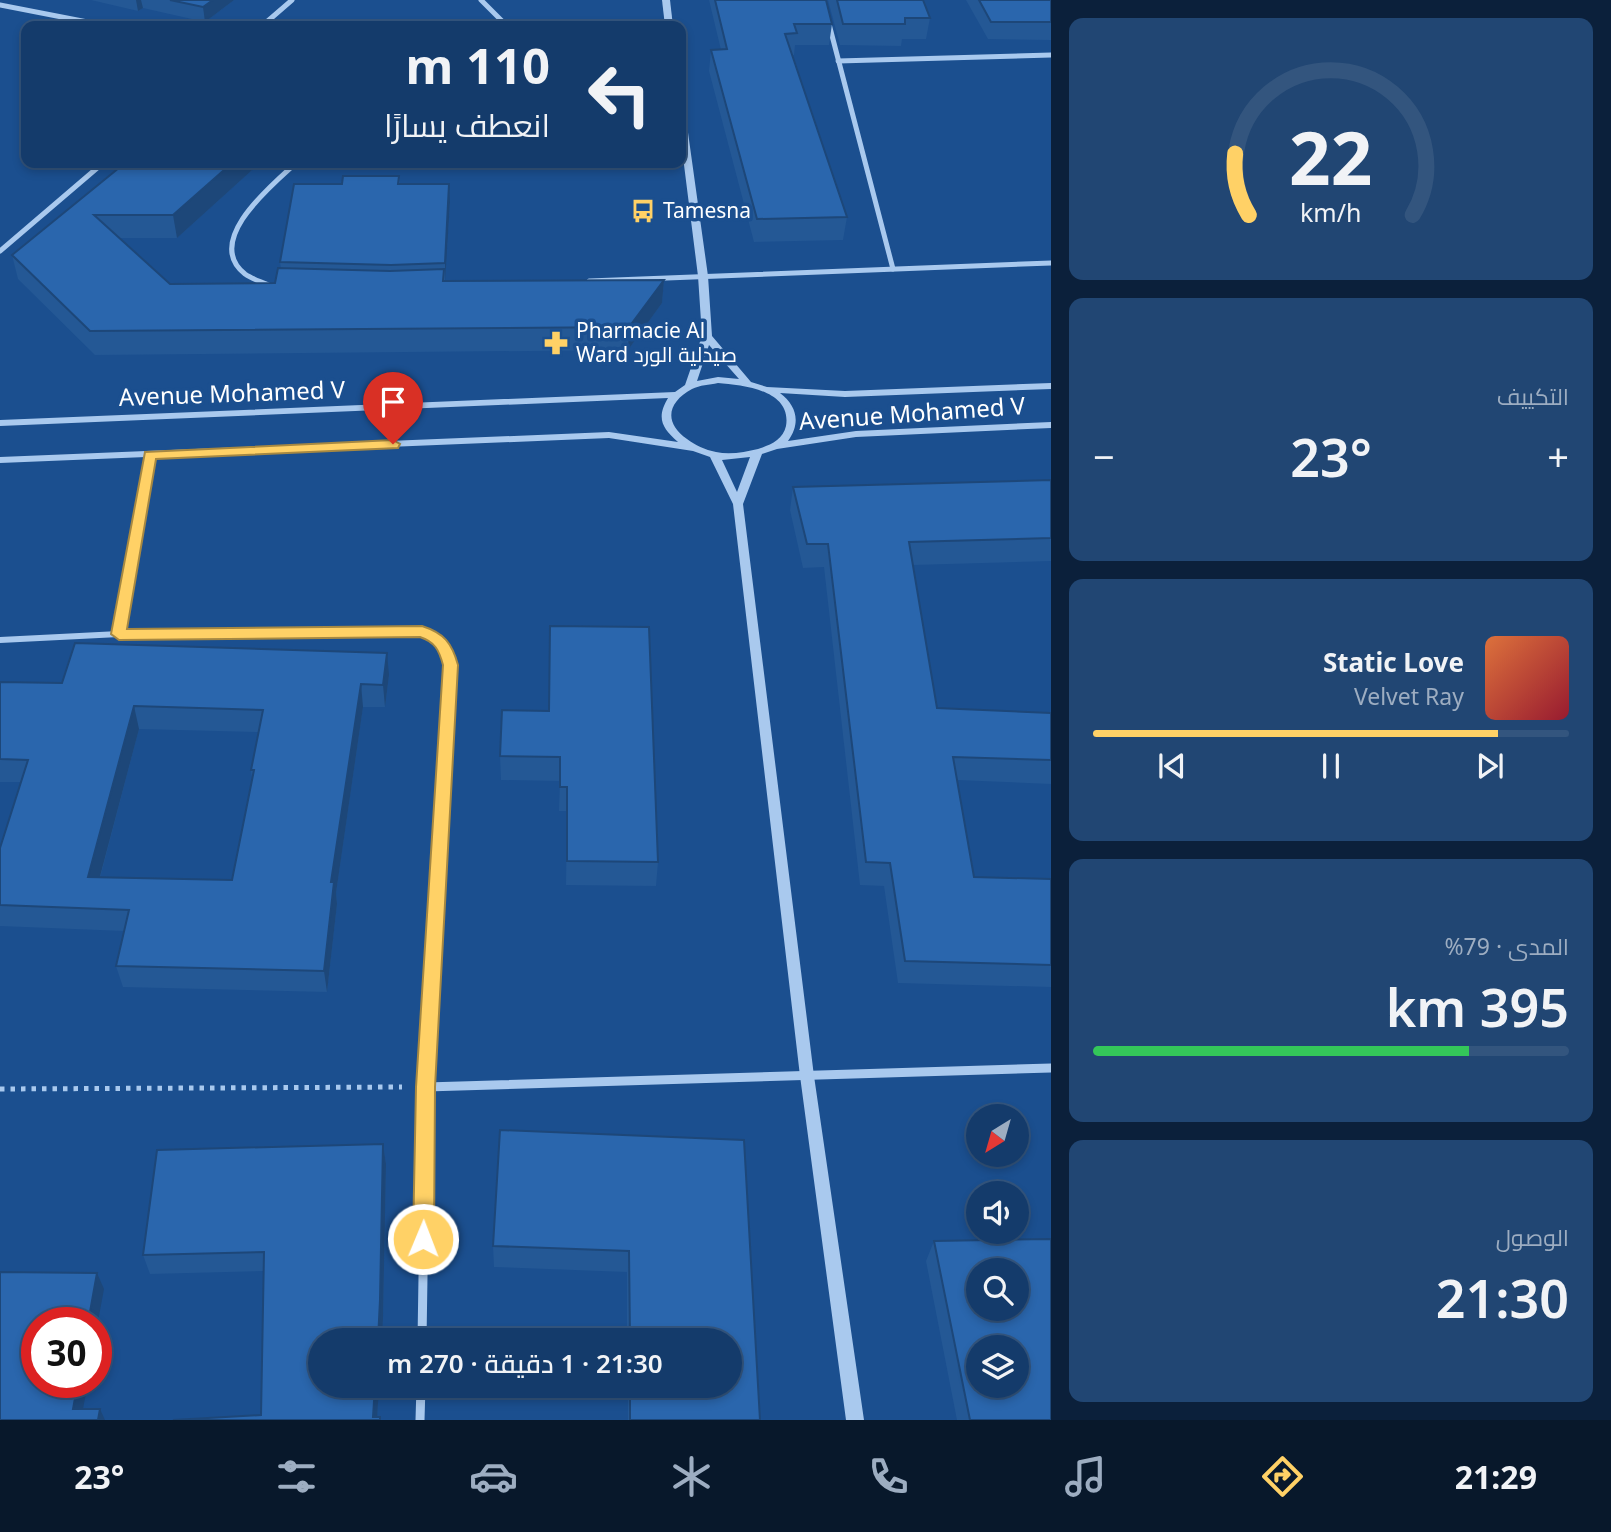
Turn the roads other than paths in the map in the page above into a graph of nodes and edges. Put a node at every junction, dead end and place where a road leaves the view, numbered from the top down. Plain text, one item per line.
1 (292, 0) edge
2 (481, 0) edge
3 (666, 0) edge
4 (0, 5) edge
5 (826, 12) edge
6 (82, 21) edge
7 (268, 21) edge
8 (502, 21) edge
9 (668, 21) edge
10 (1051, 55) edge
11 (838, 61) junction
12 (686, 148) edge
13 (97, 168) edge
14 (291, 168) edge
15 (0, 251) edge
16 (1051, 263) edge
17 (893, 269) junction
18 (703, 276) junction
19 (581, 281) edge
20 (279, 286) edge
21 (707, 336) junction
22 (746, 382) junction
23 (690, 386) junction
24 (1051, 386) edge
25 (765, 388) junction
26 (675, 395) junction
27 (0, 423) edge
28 (1051, 425) edge
29 (777, 446) junction
30 (694, 449) junction
31 (757, 453) junction
32 (150, 455) junction
33 (714, 455) junction
34 (0, 460) edge
35 (738, 503) junction
36 (119, 634) junction
37 (0, 639) edge
38 (1051, 1068) edge
39 (807, 1076) junction
40 (426, 1087) junction
41 (422, 1328) edge
42 (421, 1398) edge
43 (420, 1420) edge
44 (855, 1420) edge

1 - 7 street
2 - 8 street
3 - 9 street
4 - 6 street
5 - 11 street
10 - 11 street
11 - 17 street
12 - 18 street
13 - 15 street
14 - 20 street
16 - 17 street
17 - 18 street
18 - 19 street
18 - 21 street
21 - 22 street
21 - 23 street
22 - 23 street
22 - 25 street
23 - 26 street
24 - 25 street, Avenue Mohamed V
25 - 29 street
26 - 27 street, Avenue Mohamed V
26 - 30 street
28 - 29 street, Avenue Mohamed V
29 - 31 street
30 - 32 street
30 - 33 street
31 - 33 street
31 - 35 street
32 - 34 street
32 - 36 street
33 - 35 street
35 - 39 street
36 - 37 street
36 - 40 street
38 - 39 street
39 - 40 street
39 - 44 street
40 - 41 street
42 - 43 street

